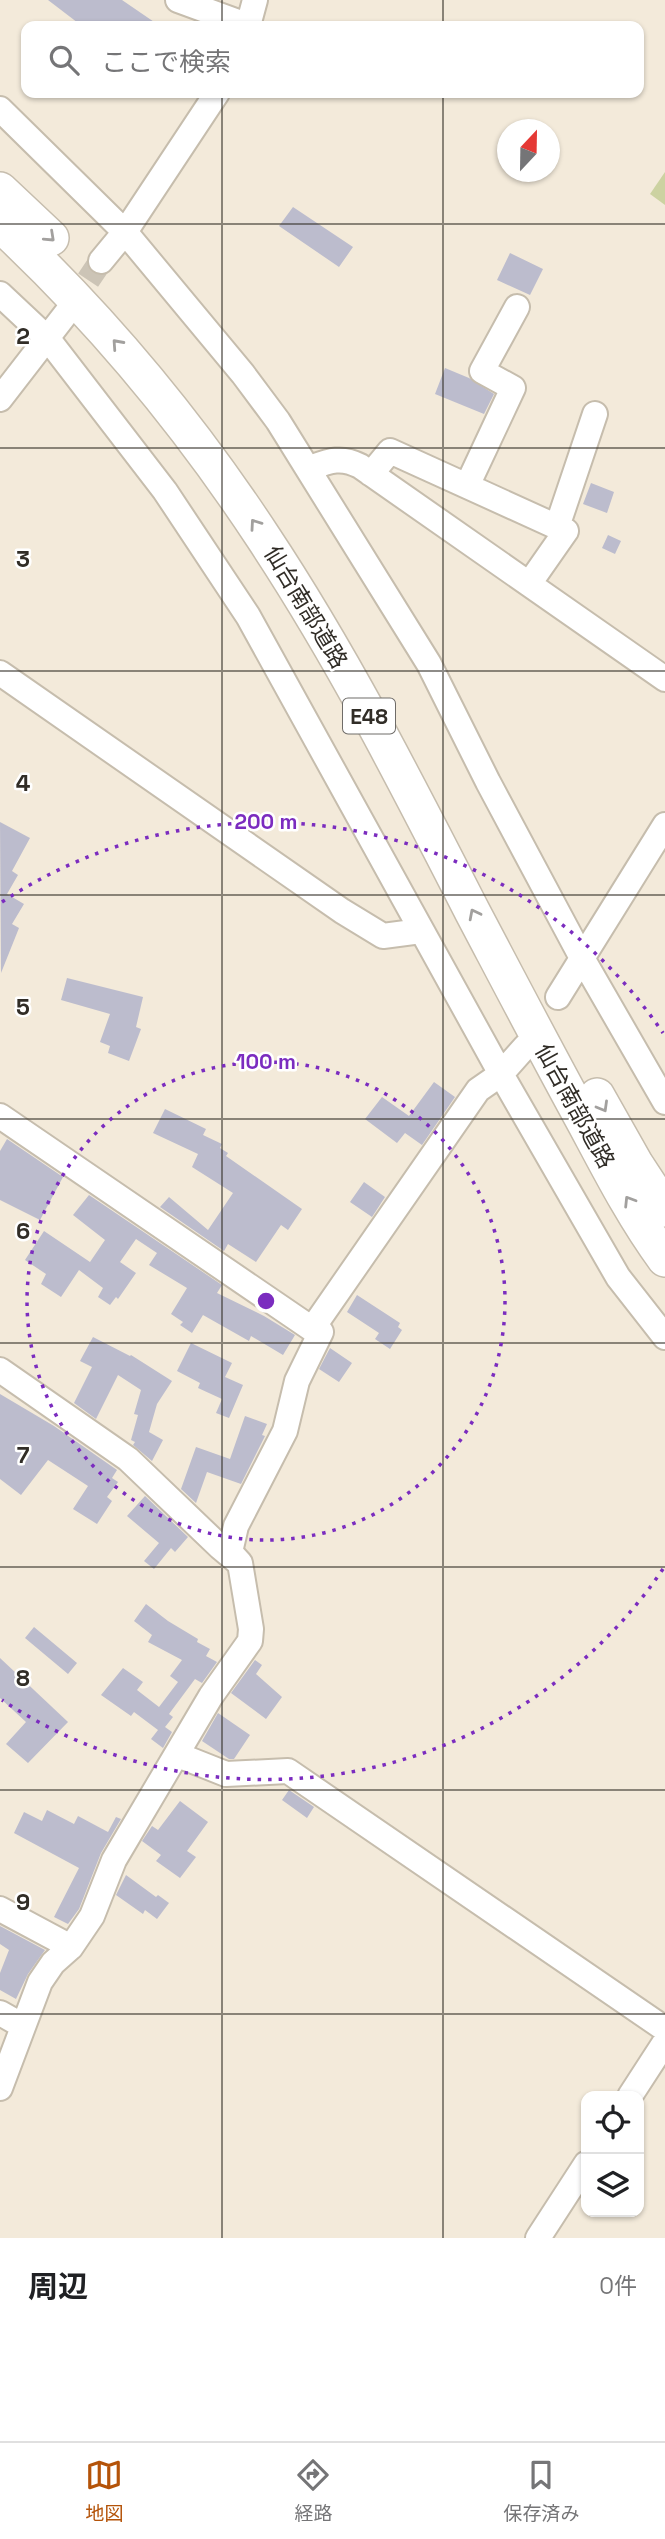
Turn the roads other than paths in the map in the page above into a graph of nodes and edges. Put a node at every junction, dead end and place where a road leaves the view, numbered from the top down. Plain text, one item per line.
1 (178, 0) edge
2 (255, 0) edge
3 (235, 21) edge
4 (249, 21) edge
5 (214, 98) edge
6 (0, 109) edge
7 (0, 190) edge
8 (0, 223) edge
9 (125, 232) junction
10 (101, 261) tunnel mouth
11 (0, 294) edge
12 (517, 307) dead end
13 (68, 311) tunnel mouth
14 (48, 339) junction
15 (0, 399) edge
16 (595, 414) dead end
17 (310, 468) junction
18 (371, 474) junction
19 (467, 486) junction
20 (557, 527) junction
21 (529, 584) junction
22 (0, 673) edge
23 (665, 679) edge
24 (665, 825) edge
25 (421, 931) junction
26 (582, 958) junction
27 (558, 997) dead end
28 (525, 1047) dead end
29 (501, 1074) junction
30 (665, 1102) edge
31 (0, 1116) edge
32 (665, 1209) edge
33 (665, 1259) edge
34 (315, 1331) junction
35 (665, 1337) edge
36 (0, 1370) edge
37 (240, 1563) junction
38 (178, 1755) junction
39 (0, 1909) edge
40 (71, 1947) junction
41 (0, 2013) edge
42 (23, 2026) junction
43 (665, 2029) edge
44 (665, 2042) edge
45 (0, 2088) edge
46 (633, 2091) edge
47 (581, 2172) edge
48 (538, 2238) edge

1 - 3 street
2 - 4 street
5 - 9 street
6 - 9 street
7 -> 32 highway, 仙台南部道路 / E48
33 -> 8 highway, 仙台南部道路 / E48
9 - 10 street
9 - 17 street
11 - 14 street
12 - 19 street
13 - 14 street
14 - 15 street
14 - 25 street
16 - 20 street
17 - 18 street
17 - 26 street
18 - 19 street
18 - 21 street
19 - 20 street
20 - 21 street
21 - 23 street
22 - 25 street
24 - 26 street
25 - 29 street
26 - 27 street
26 - 30 street
28 - 29 street
29 - 34 street
29 - 35 street
31 - 34 street
34 - 37 street
36 - 37 street
37 - 38 street
38 - 40 street
38 - 43 street
39 - 40 street
40 - 42 street
41 - 42 street
42 - 45 street
44 - 46 street
47 - 48 street

